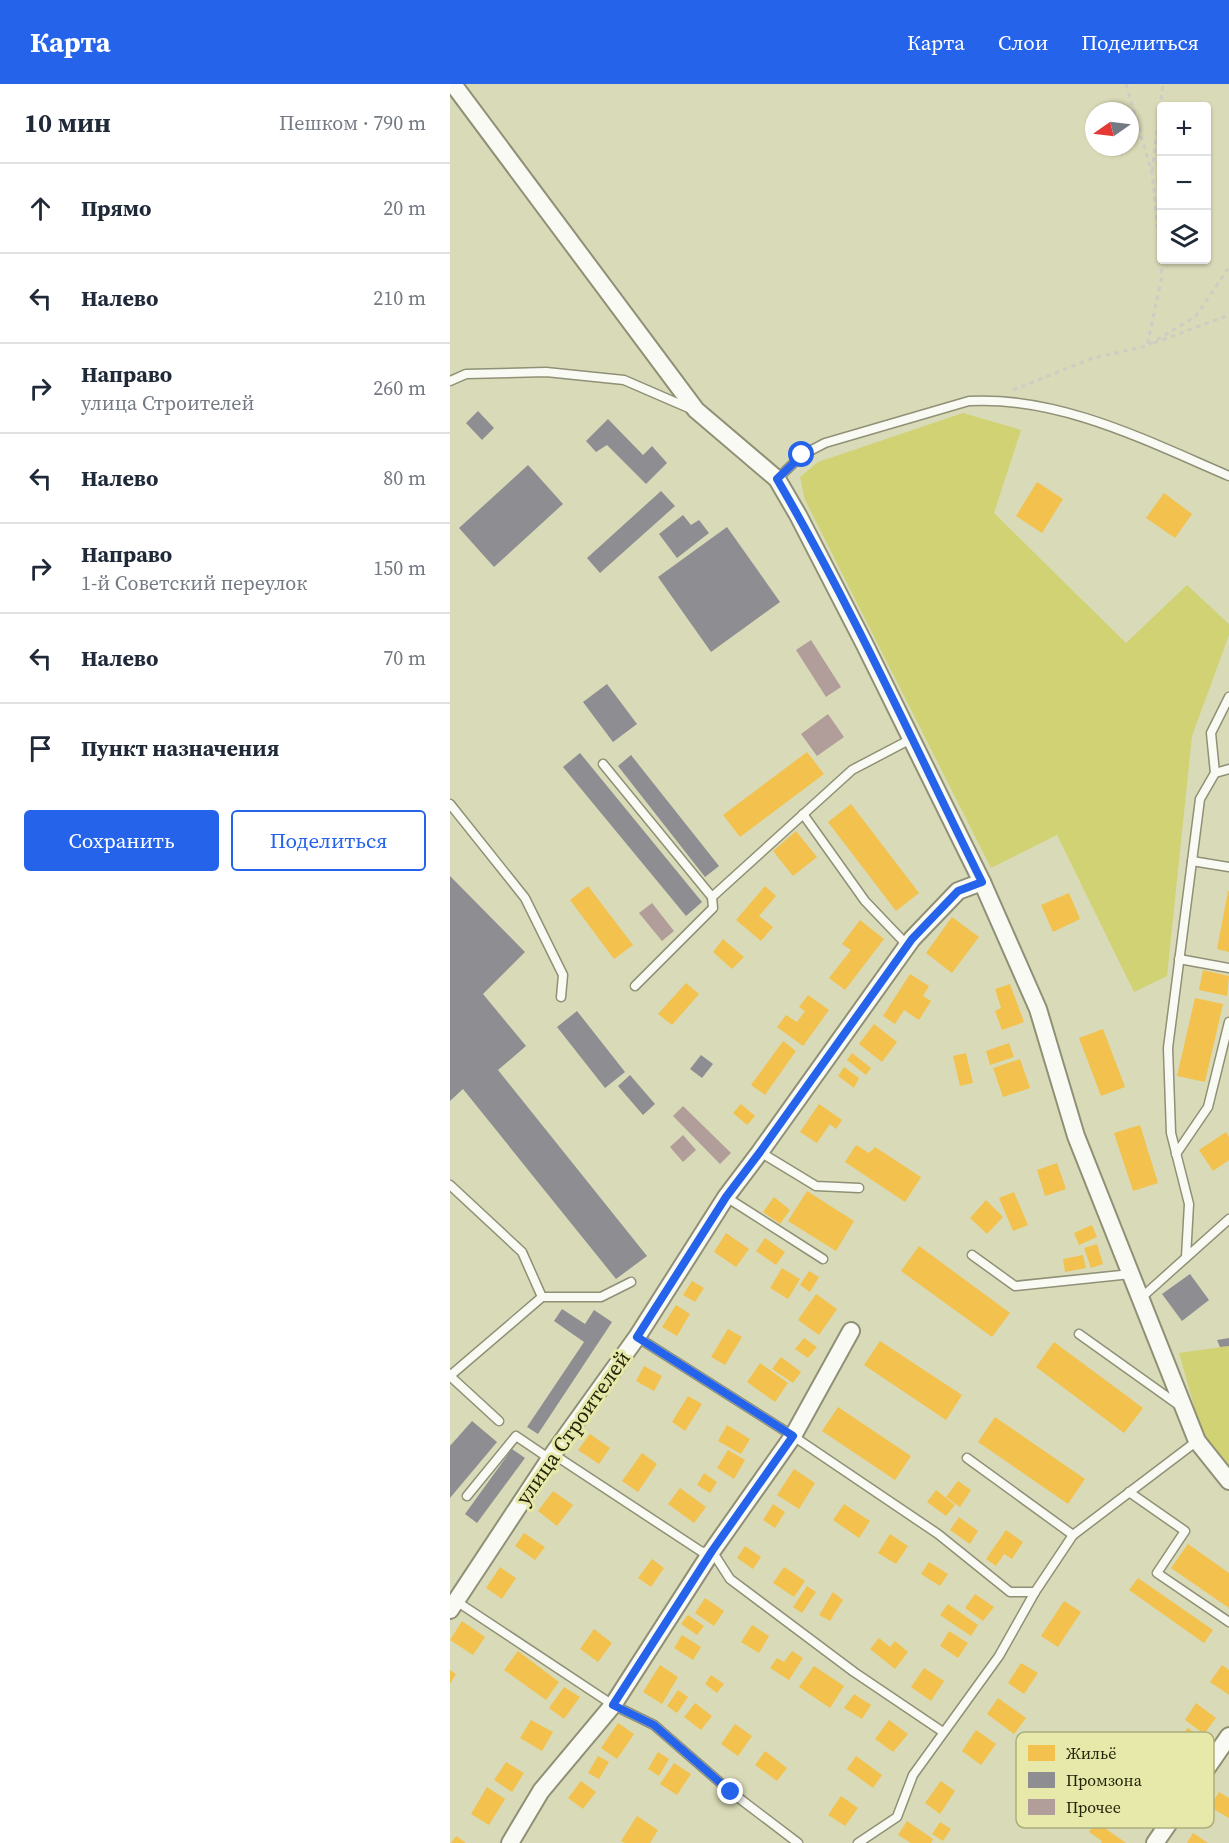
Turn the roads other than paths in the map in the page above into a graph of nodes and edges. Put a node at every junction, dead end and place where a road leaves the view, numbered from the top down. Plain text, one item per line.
1 (453, 84) edge
2 (450, 381) edge
3 (696, 410) junction
4 (1229, 476) edge
5 (777, 479) junction
6 (1229, 697) edge
7 (911, 739) junction
8 (603, 764) dead end
9 (1229, 769) edge
10 (1215, 773) junction
11 (450, 804) edge
12 (803, 814) junction
13 (1192, 861) junction
14 (1229, 867) edge
15 (982, 882) junction
16 (712, 897) junction
17 (907, 945) junction
18 (1179, 959) junction
19 (1229, 968) edge
20 (635, 986) dead end
21 (561, 997) dead end
22 (1229, 1022) edge
23 (760, 1152) junction
24 (1176, 1154) junction
25 (450, 1185) edge
26 (859, 1188) dead end
27 (726, 1197) junction
28 (1229, 1219) edge
29 (972, 1255) dead end
30 (1186, 1257) junction
31 (823, 1259) dead end
32 (1131, 1274) junction
33 (632, 1282) dead end
34 (542, 1297) junction
35 (1141, 1298) junction
36 (851, 1331) dead end
37 (1079, 1334) dead end
38 (637, 1337) junction
39 (450, 1375) edge
40 (1185, 1410) junction
41 (499, 1421) dead end
42 (793, 1436) junction
43 (1197, 1441) junction
44 (552, 1456) junction
45 (967, 1458) dead end
46 (1229, 1481) edge
47 (1129, 1492) junction
48 (467, 1496) dead end
49 (1073, 1535) junction
50 (712, 1551) junction
51 (1035, 1592) junction
52 (453, 1605) edge
53 (1229, 1622) edge
54 (613, 1705) junction
55 (943, 1732) junction
56 (1229, 1736) edge
57 (1214, 1758) edge
58 (1165, 1828) edge
59 (510, 1843) edge
60 (798, 1843) edge
61 (858, 1843) edge
62 (1155, 1843) edge

1 - 3 street
2 - 3 lane
3 - 5 street
4 - 5 lane
5 - 7 street
6 - 10 lane
7 - 12 lane
7 - 15 street
8 - 16 lane
9 - 10 lane
10 - 13 lane
11 - 21 lane
12 - 16 lane
12 - 17 lane
13 - 14 lane
13 - 18 lane
15 - 17 street, улица Строителей
15 - 32 street
16 - 20 lane
17 - 23 street, улица Строителей
18 - 19 lane
18 - 24 lane
22 - 24 lane
23 - 26 lane
23 - 27 street, улица Строителей
24 - 30 lane
25 - 34 lane
27 - 31 lane
27 - 38 street, улица Строителей
28 - 30 lane
29 - 32 lane
30 - 35 lane
32 - 35 street
33 - 34 lane
34 - 39 lane
35 - 40 street
36 - 42 street
37 - 40 lane
38 - 42 lane
38 - 44 street, улица Строителей
39 - 41 lane
40 - 43 street
42 - 50 street
42 - 51 lane
43 - 46 street
43 - 47 lane
44 - 48 lane
44 - 50 lane
44 - 52 street, улица Строителей
45 - 49 lane
47 - 49 lane
47 - 53 lane
49 - 51 lane
50 - 54 street
50 - 55 lane
51 - 55 lane
52 - 54 lane
54 - 59 street
54 - 60 lane
55 - 61 lane
56 - 57 street
58 - 62 street

